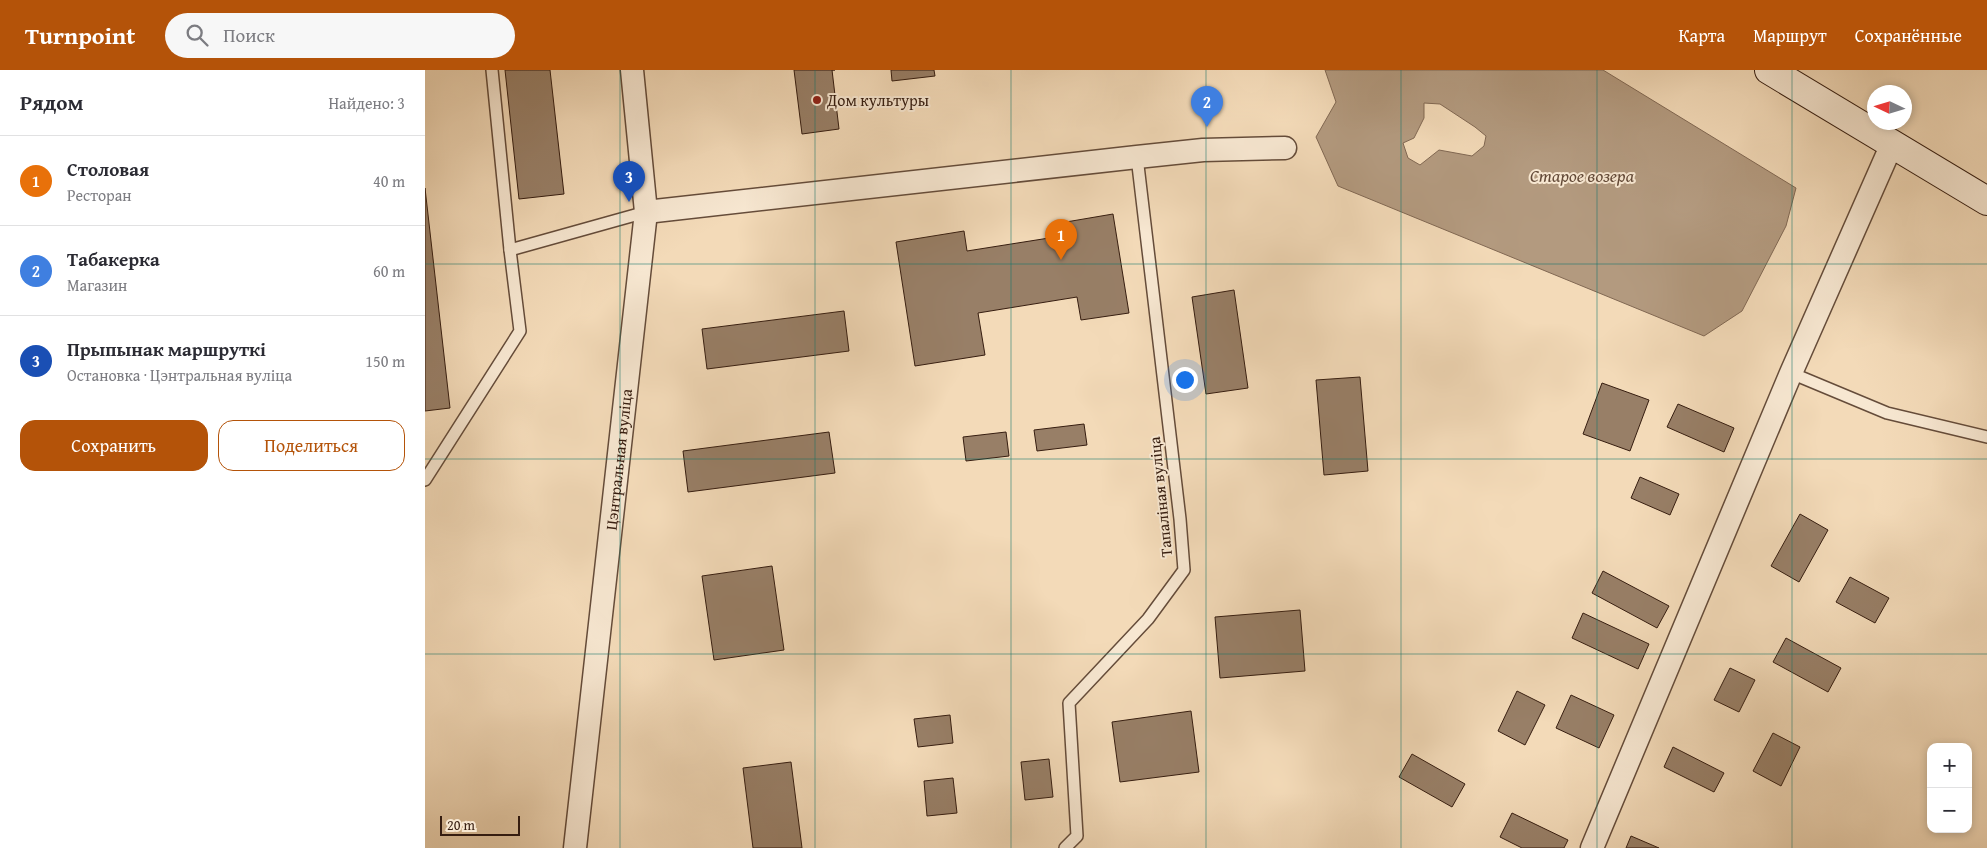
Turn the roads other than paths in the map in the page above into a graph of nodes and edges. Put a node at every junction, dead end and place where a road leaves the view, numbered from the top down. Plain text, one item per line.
1 (492, 70) edge
2 (632, 70) edge
3 (1769, 70) edge
4 (1892, 144) junction
5 (1285, 148) dead end
6 (1137, 156) junction
7 (1987, 201) edge
8 (646, 212) junction
9 (510, 250) junction
10 (1791, 373) junction
11 (1987, 437) edge
12 (425, 480) edge
13 (575, 848) edge
14 (1065, 848) edge
15 (1592, 848) edge

1 - 9 lane
2 - 8 street, Цэнтральная вуліца
3 - 4 main road
4 - 7 main road
4 - 10 street
5 - 6 street
6 - 8 street
6 - 14 lane, Тапаліная вуліца
8 - 9 lane
8 - 13 street, Цэнтральная вуліца
9 - 12 lane
10 - 11 lane
10 - 15 street

